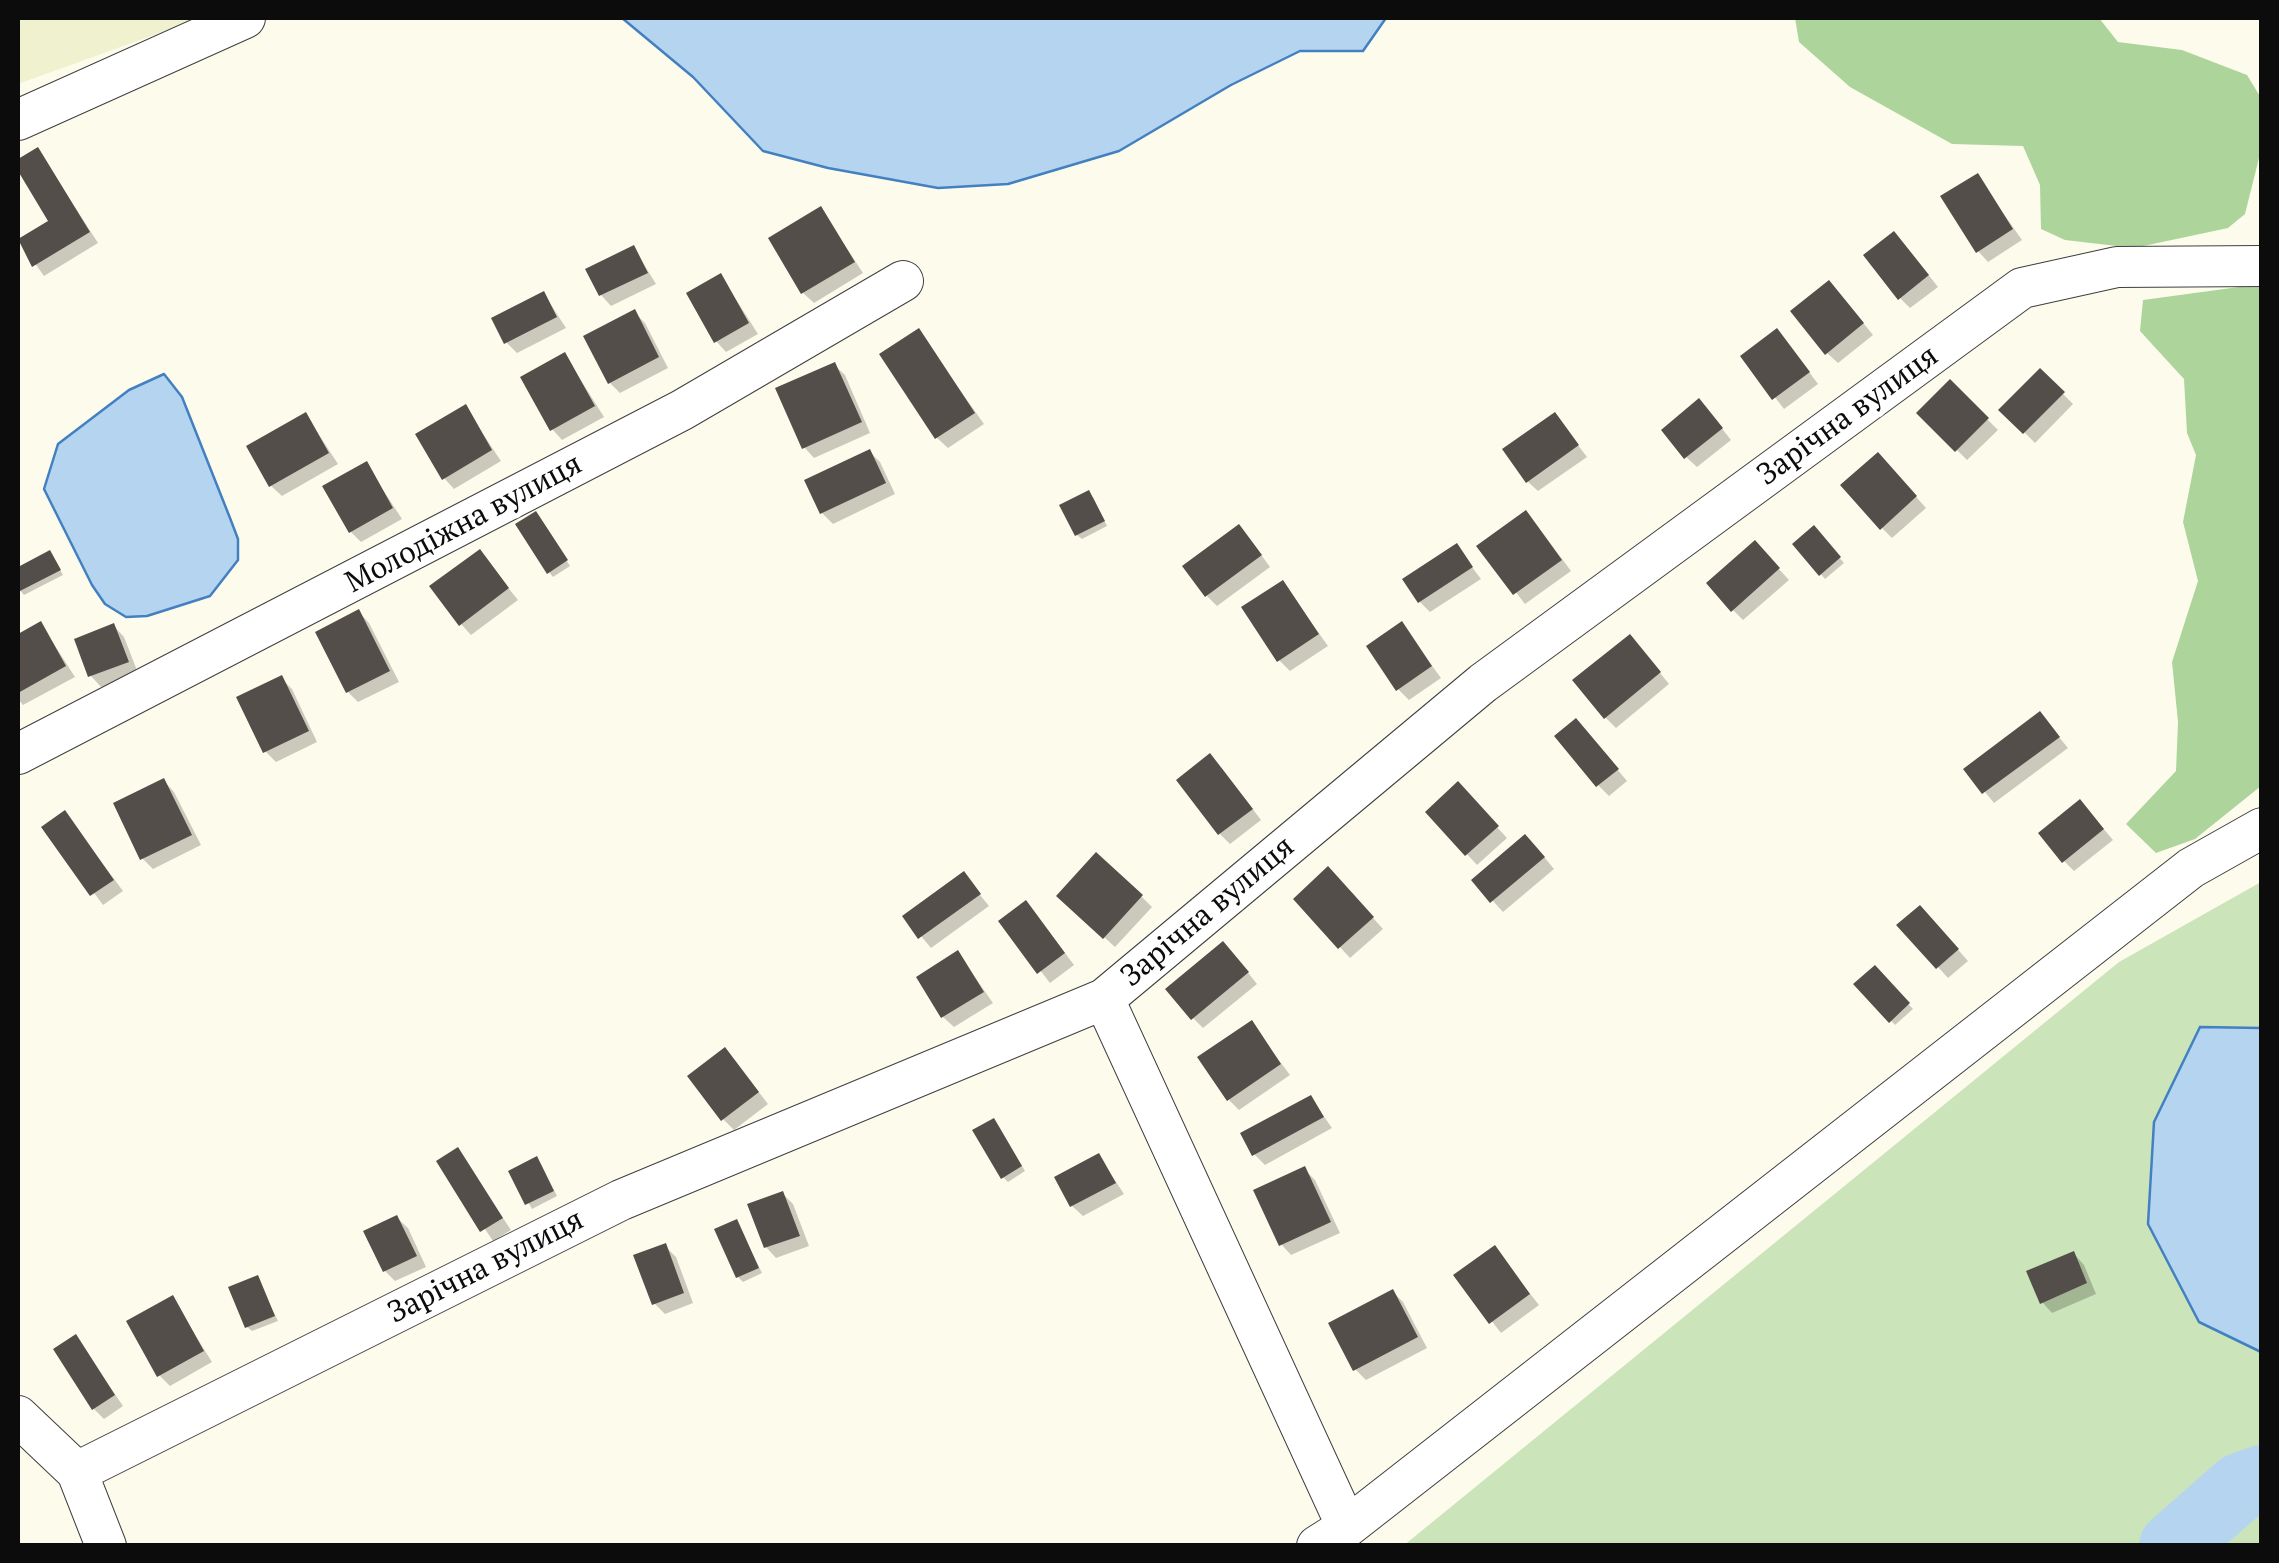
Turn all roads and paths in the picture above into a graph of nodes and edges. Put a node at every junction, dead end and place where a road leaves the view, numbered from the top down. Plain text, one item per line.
1 (244, 18) edge
2 (18, 120) edge
3 (2262, 266) edge
4 (903, 281) dead end
5 (18, 754) edge
6 (2262, 828) edge
7 (1104, 999) junction
8 (18, 1416) edge
9 (76, 1472) junction
10 (1332, 1536) edge
11 (106, 1546) edge

1 - 2 street
3 - 7 street, Зарічна вулиця
4 - 5 street, Молодіжна вулиця
6 - 10 street
7 - 9 street, Зарічна вулиця
7 - 10 street
8 - 9 street
9 - 11 street

